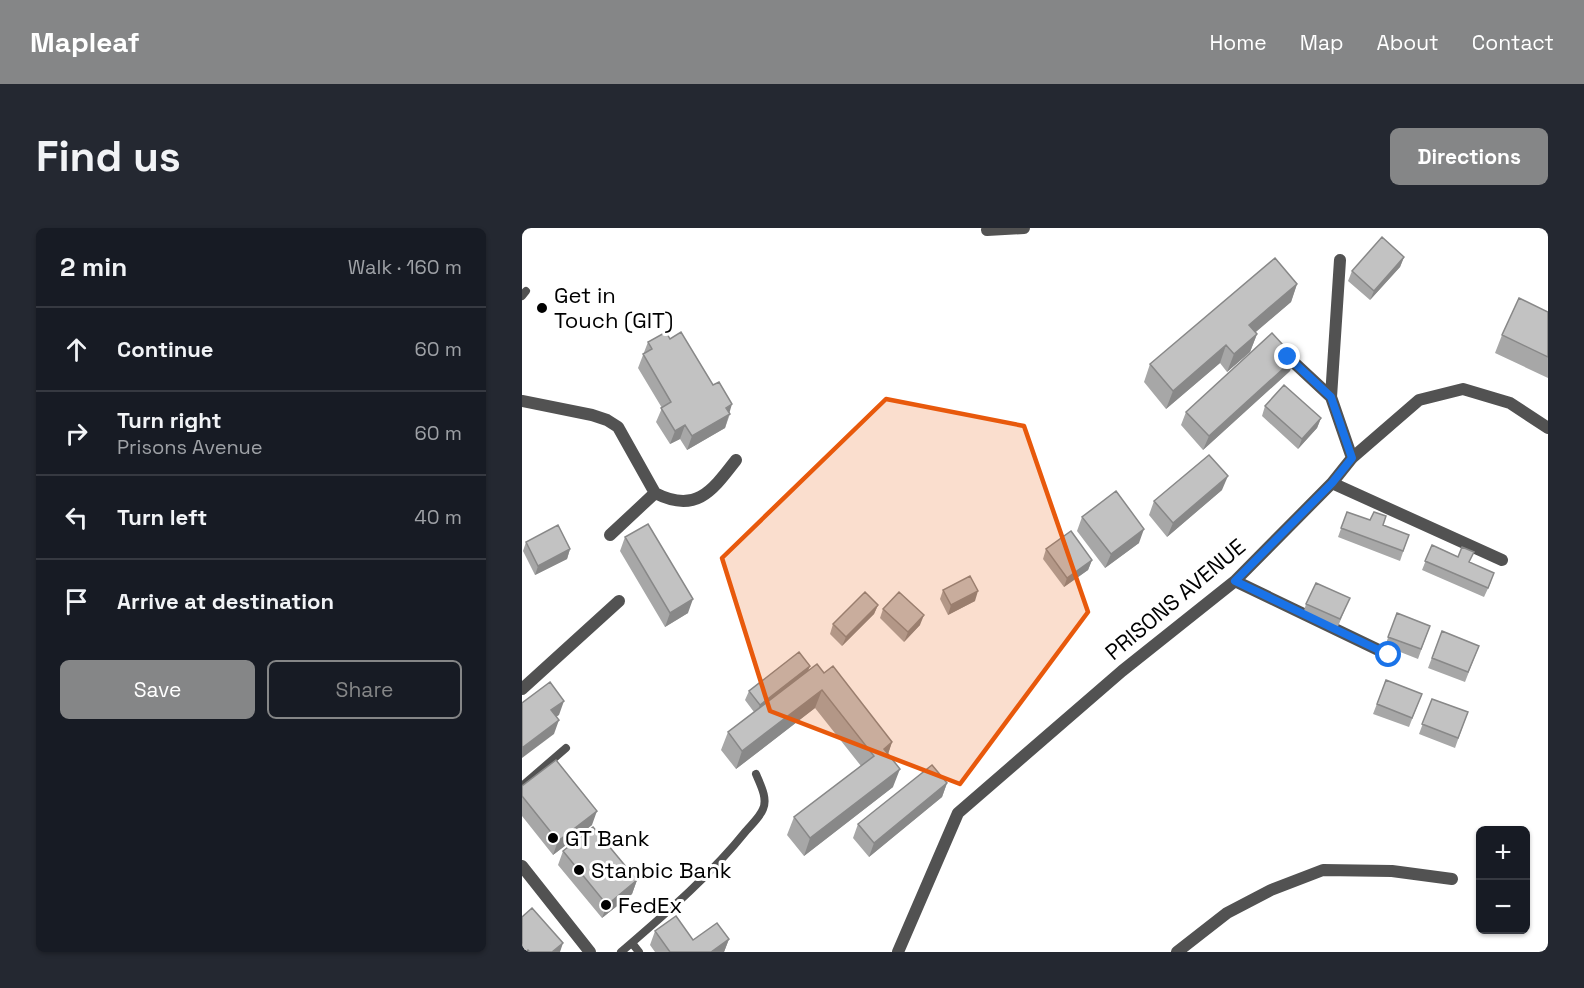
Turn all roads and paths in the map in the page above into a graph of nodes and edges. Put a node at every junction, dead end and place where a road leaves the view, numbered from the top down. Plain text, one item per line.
1 (1023, 228) edge
2 (987, 230) dead end
3 (1340, 260) dead end
4 (1288, 357) edge
5 (1331, 397) junction
6 (522, 401) edge
7 (1548, 428) edge
8 (1352, 458) junction
9 (736, 460) dead end
10 (1332, 483) junction
11 (655, 493) junction
12 (610, 535) dead end
13 (1502, 560) dead end
14 (1235, 581) junction
15 (620, 601) dead end
16 (1389, 655) dead end
17 (522, 689) edge
18 (566, 748) dead end
19 (756, 774) dead end
20 (522, 786) edge
21 (522, 866) edge
22 (1452, 879) dead end
23 (632, 943) junction
24 (590, 952) edge
25 (621, 952) edge
26 (639, 952) edge
27 (898, 952) edge
28 (1177, 952) edge

1 - 2 street
3 - 5 street
4 - 5 street
5 - 8 street
6 - 11 street
7 - 8 street, PRISONS AVENUE
8 - 10 street, PRISONS AVENUE
9 - 11 street
10 - 13 street
10 - 14 street, PRISONS AVENUE
11 - 12 street
14 - 16 street
14 - 27 street, PRISONS AVENUE
15 - 17 street
18 - 20 lane
19 - 23 lane
21 - 24 street
22 - 28 street
23 - 25 lane
23 - 26 lane

